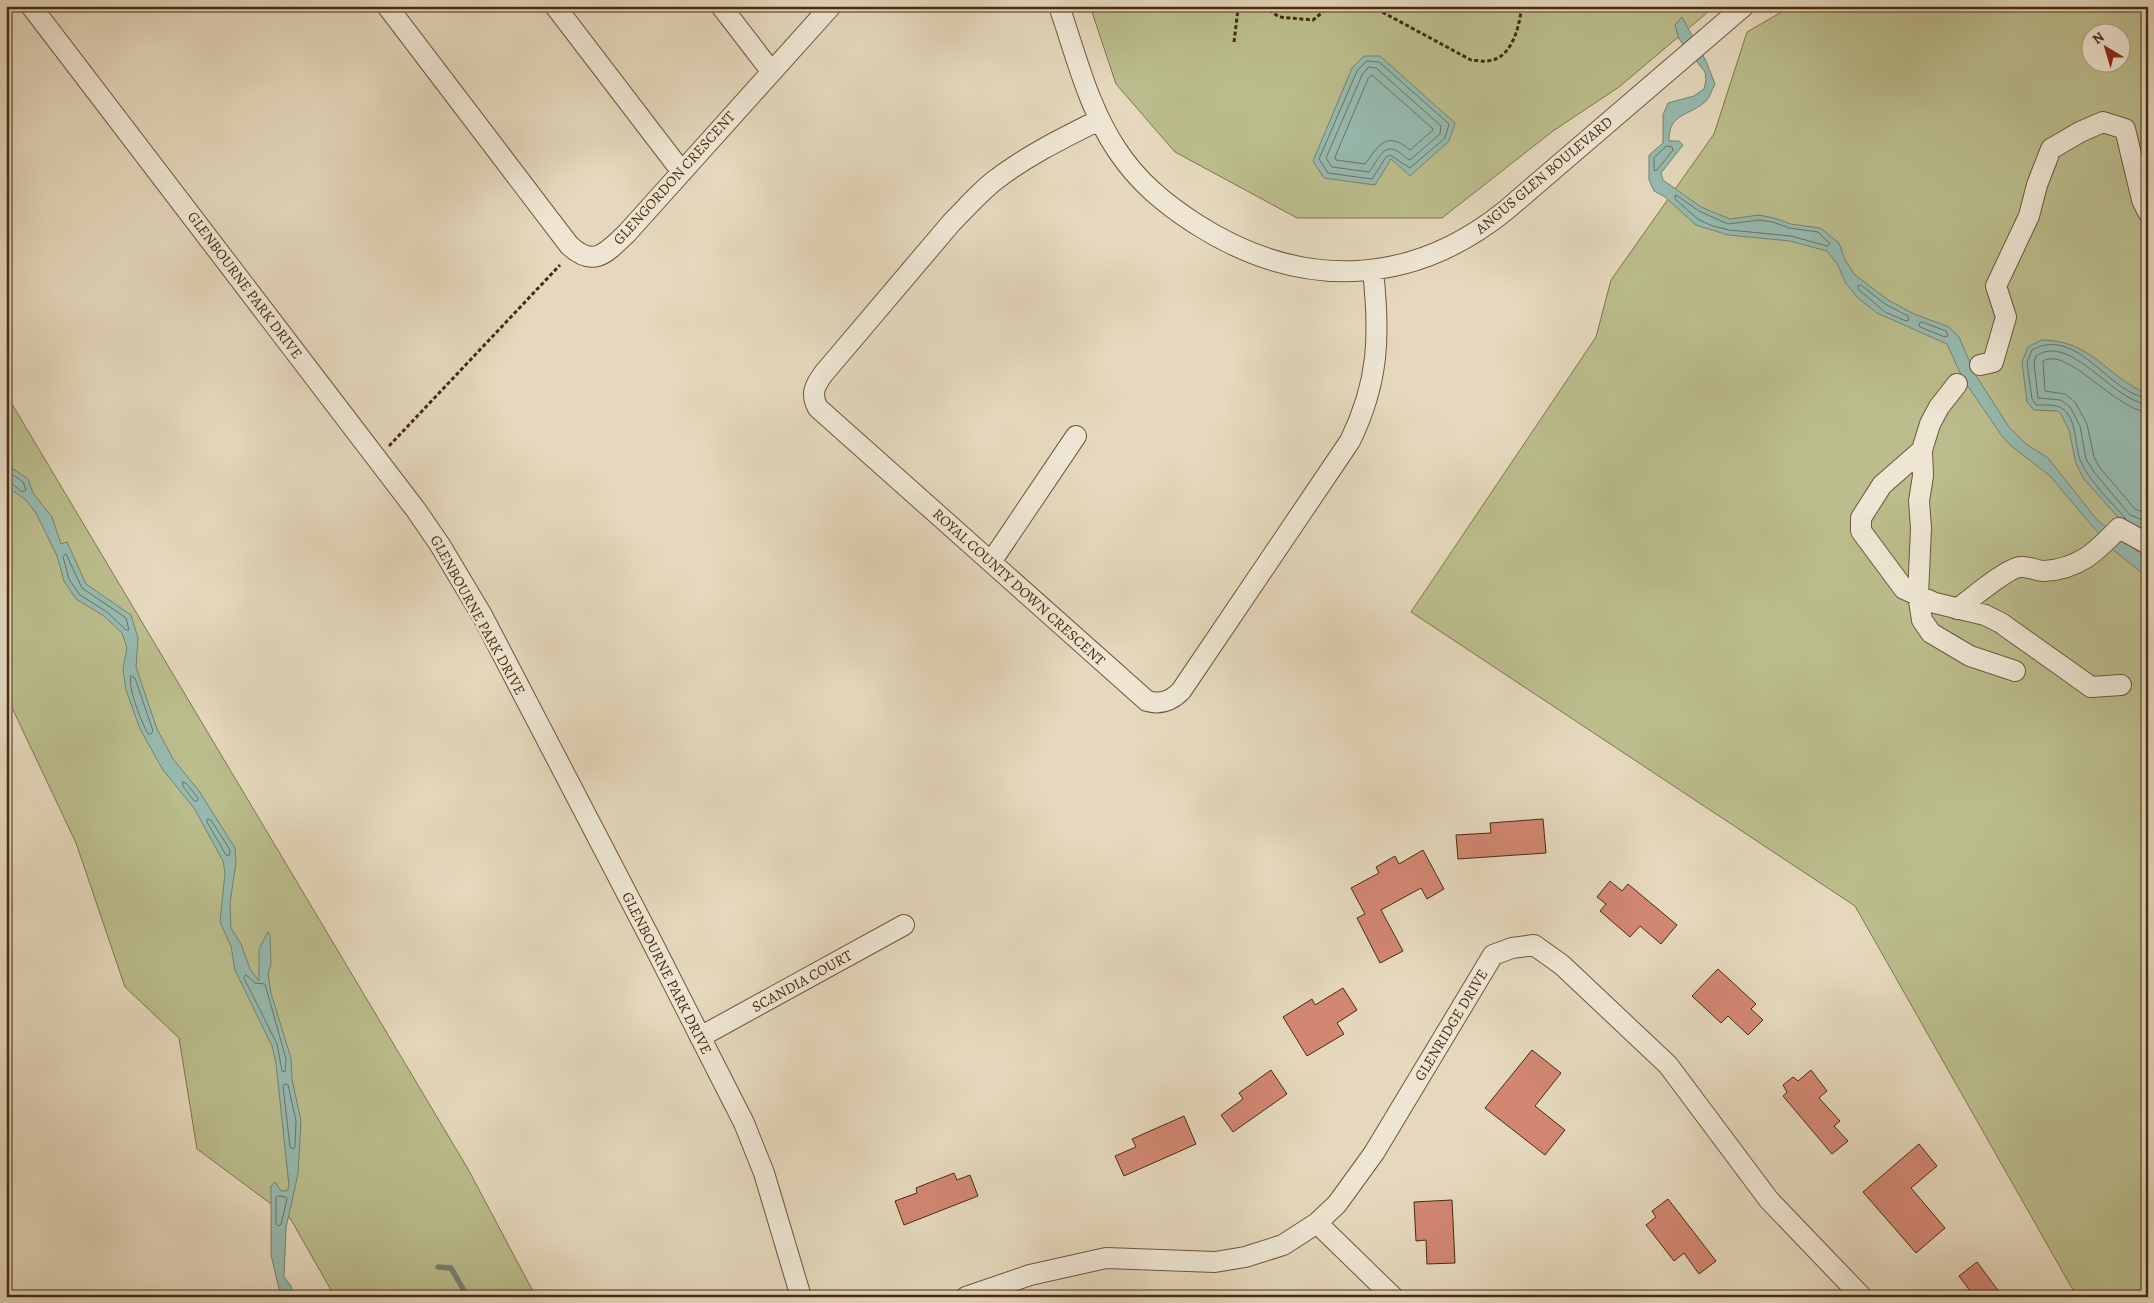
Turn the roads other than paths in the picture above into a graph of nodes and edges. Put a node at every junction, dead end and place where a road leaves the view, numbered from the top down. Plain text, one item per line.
1 (31, 6) edge
2 (388, 6) edge
3 (555, 6) edge
4 (721, 6) edge
5 (831, 6) edge
6 (1059, 6) edge
7 (1742, 8) edge
8 (771, 71) junction
9 (1099, 120) junction
10 (682, 172) junction
11 (2148, 212) edge
12 (1373, 271) junction
13 (1980, 365) dead end
14 (1957, 384) dead end
15 (1076, 436) dead end
16 (1922, 450) junction
17 (2148, 544) edge
18 (991, 562) junction
19 (1918, 596) junction
20 (1957, 609) junction
21 (2015, 671) dead end
22 (2121, 686) dead end
23 (904, 925) dead end
24 (700, 1037) junction
25 (1317, 1223) junction
26 (801, 1297) edge
27 (966, 1297) edge
28 (1393, 1297) edge
29 (1862, 1297) edge

1 - 24 street, GLENBOURNE PARK DRIVE
2 - 10 street, GLENGORDON CRESCENT
3 - 10 street
4 - 8 street
5 - 8 street, GLENGORDON CRESCENT
6 - 9 street, ANGUS GLEN BOULEVARD
7 - 12 street, ANGUS GLEN BOULEVARD
8 - 10 street, GLENGORDON CRESCENT
9 - 12 street, ANGUS GLEN BOULEVARD
9 - 18 street, ROYAL COUNTY DOWN CRESCENT
11 - 13 street
12 - 18 street, ROYAL COUNTY DOWN CRESCENT
14 - 16 street
15 - 18 street
16 - 19 street
16 - 19 street
17 - 20 street
19 - 20 street
19 - 21 street
20 - 22 street
23 - 24 street, SCANDIA COURT
24 - 26 street, GLENBOURNE PARK DRIVE
25 - 27 street, GLENRIDGE DRIVE
25 - 28 street
25 - 29 street, GLENRIDGE DRIVE

